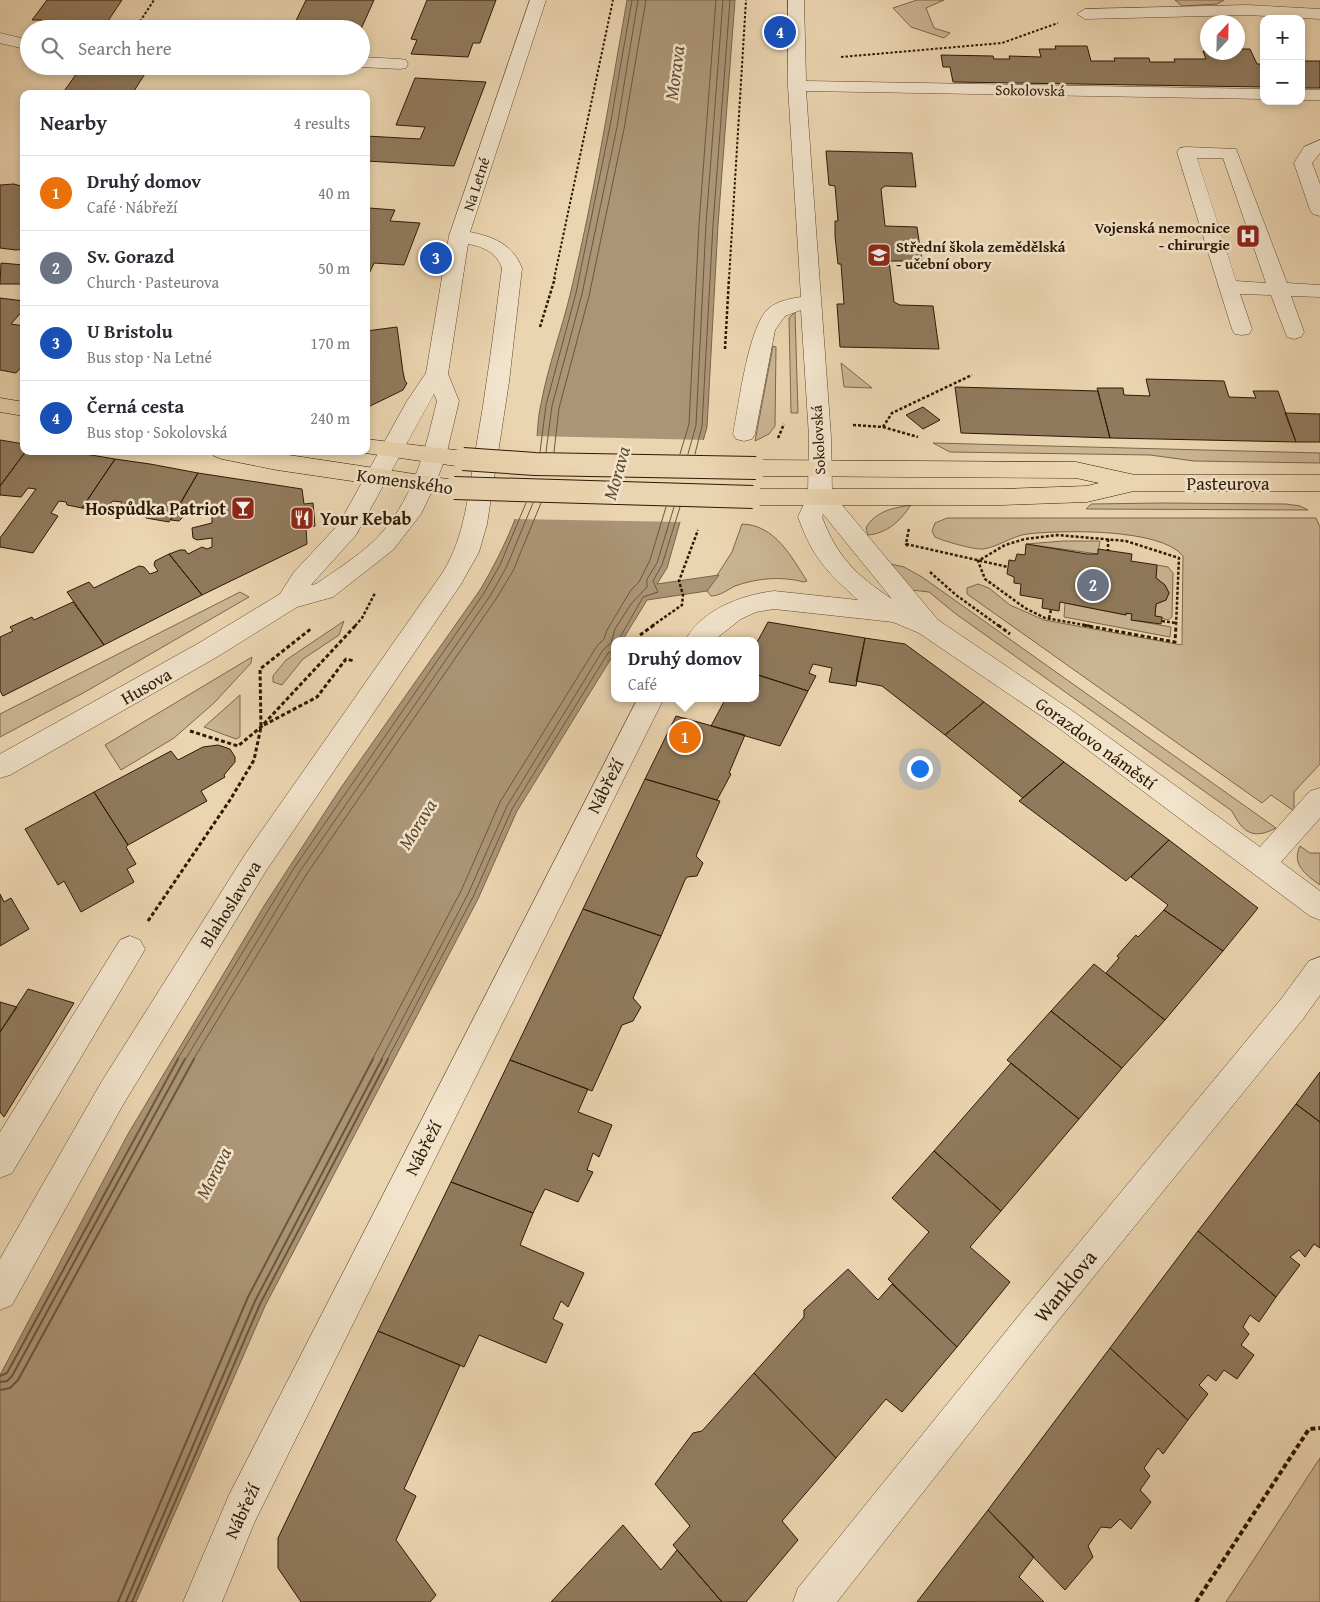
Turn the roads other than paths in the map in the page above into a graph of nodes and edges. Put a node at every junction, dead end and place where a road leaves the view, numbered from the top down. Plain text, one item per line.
1 (538, 0) edge
2 (796, 0) edge
3 (1245, 5) edge
4 (1085, 14) road end
5 (1320, 14) edge
6 (0, 38) edge
7 (20, 43) edge
8 (370, 62) edge
9 (400, 64) dead end
10 (797, 86) junction
11 (1260, 94) edge
12 (1305, 95) edge
13 (1320, 95) edge
14 (1320, 145) edge
15 (1318, 198) edge
16 (459, 236) junction
17 (1228, 287) junction
18 (1280, 289) junction
19 (1320, 291) edge
20 (810, 303) junction
21 (1242, 329) dead end
22 (1294, 332) dead end
23 (437, 374) junction
24 (0, 405) edge
25 (20, 408) edge
26 (744, 434) dead end
27 (370, 448) edge
28 (392, 451) junction
29 (246, 455) edge
30 (435, 456) junction
31 (820, 469) junction
32 (377, 477) junction
33 (1135, 483) junction
34 (1320, 483) edge
35 (424, 485) junction
36 (820, 495) junction
37 (288, 600) junction
38 (895, 613) junction
39 (928, 626) junction
40 (702, 637) edge
41 (649, 702) edge
42 (0, 767) edge
43 (1320, 799) edge
44 (1262, 864) junction
45 (1320, 907) edge
46 (130, 949) road end
47 (1320, 971) edge
48 (0, 1162) edge
49 (0, 1294) edge
50 (202, 1602) edge
51 (812, 1602) edge

1 - 16 street, Na Letné
2 - 10 street, Sokolovská
3 - 4 street
3 - 5 street
6 - 7 street
8 - 9 street
10 - 11 street, Sokolovská
10 - 20 street, Sokolovská
12 - 13 street
14 - 15 street
16 - 23 street, Na Letné
16 - 49 street, Blahoslavova
17 - 18 street
17 - 18 street
17 - 21 street
18 - 19 street
18 - 22 street
20 - 26 street
20 - 31 street, Sokolovská
23 - 28 street, Na Letné
23 - 30 street
24 - 25 main road
27 - 28 main road, Komenského
28 - 30 main road, Komenského
28 - 32 street, Husova
29 - 32 main road, Komenského
30 - 31 main road, Komenského, bridge
30 - 35 street, Husova
31 - 33 main road, Komenského
31 - 36 street, Sokolovská
32 - 35 main road, Komenského
32 - 37 street, Husova
33 - 34 main road, Pasteurova
33 - 36 main road, Komenského
35 - 36 main road, Komenského, bridge
35 - 37 street, Husova
36 - 38 street
36 - 39 street
37 - 42 street, Husova
38 - 39 street
38 - 40 street
39 - 44 street, Gorazdovo náměstí
41 - 50 street, Nábřeží
43 - 44 street
44 - 45 street, Gorazdovo náměstí
46 - 48 street
47 - 51 street, Wanklova

